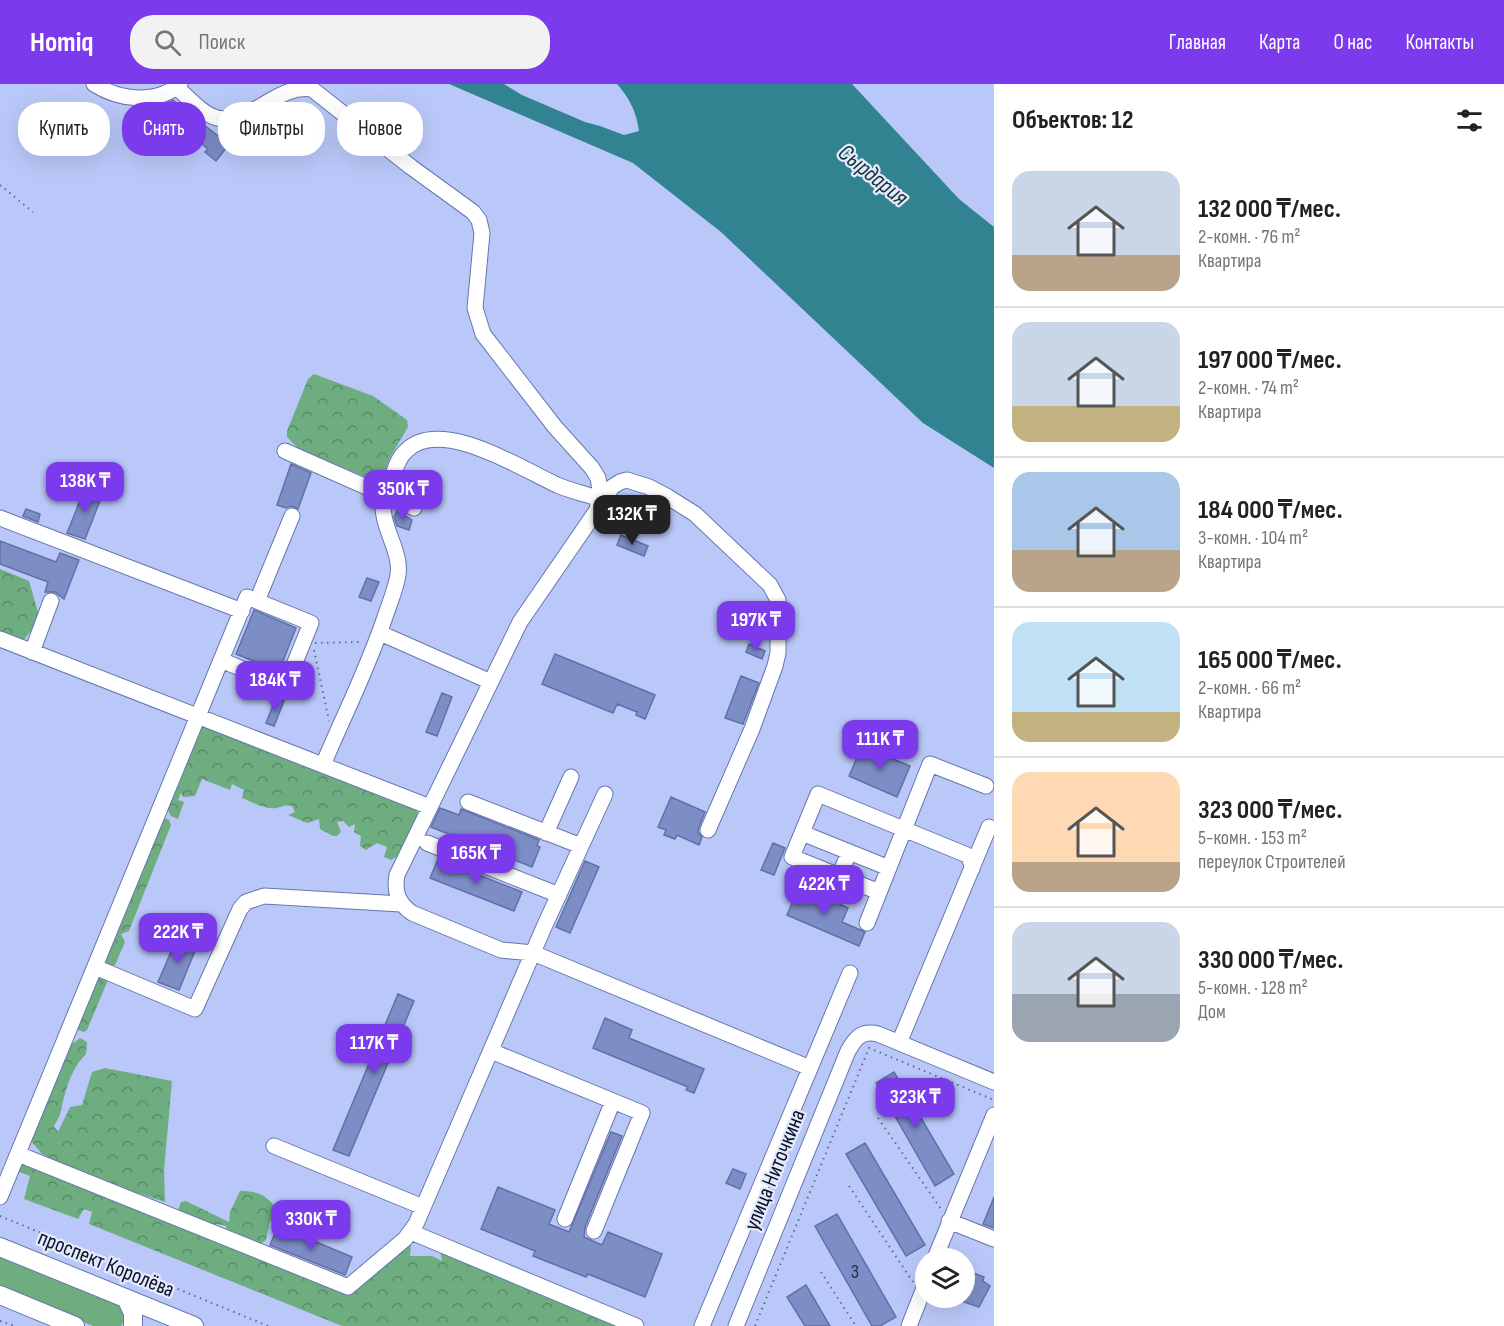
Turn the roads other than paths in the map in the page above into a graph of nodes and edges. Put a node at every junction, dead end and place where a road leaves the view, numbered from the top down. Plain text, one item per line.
1 (94, 84) edge
2 (178, 86) edge
3 (285, 451) dead end
4 (384, 495) junction
5 (599, 504) junction
6 (414, 508) dead end
7 (292, 516) dead end
8 (0, 518) edge
9 (257, 601) junction
10 (51, 602) dead end
11 (242, 611) junction
12 (378, 638) junction
13 (0, 639) edge
14 (32, 652) junction
15 (221, 660) junction
16 (491, 682) junction
17 (198, 717) junction
18 (323, 765) junction
19 (571, 777) dead end
20 (986, 786) dead end
21 (605, 794) dead end
22 (468, 802) dead end
23 (430, 807) junction
24 (989, 827) dead end
25 (904, 829) junction
26 (708, 830) dead end
27 (546, 832) junction
28 (802, 833) junction
29 (427, 843) dead end
30 (581, 846) junction
31 (849, 852) junction
32 (889, 868) junction
33 (972, 869) junction
34 (839, 876) junction
35 (879, 892) junction
36 (832, 894) dead end
37 (559, 895) junction
38 (402, 904) junction
39 (867, 923) dead end
40 (533, 953) junction
41 (95, 967) junction
42 (850, 973) dead end
43 (899, 1043) junction
44 (491, 1051) junction
45 (810, 1068) junction
46 (994, 1082) edge
47 (613, 1101) junction
48 (994, 1115) edge
49 (274, 1146) dead end
50 (18, 1154) junction
51 (0, 1197) edge
52 (423, 1207) junction
53 (565, 1219) dead end
54 (949, 1221) junction
55 (594, 1231) dead end
56 (411, 1233) junction
57 (994, 1239) edge
58 (0, 1247) edge
59 (939, 1248) edge
60 (0, 1295) edge
61 (126, 1298) junction
62 (915, 1308) edge
63 (75, 1326) edge
64 (133, 1326) edge
65 (194, 1326) edge
66 (636, 1326) edge
67 (702, 1326) edge
68 (736, 1326) edge
69 (909, 1326) edge

1 - 2 street
2 - 5 street
3 - 4 street
4 - 5 street
4 - 6 street
4 - 12 street
5 - 16 street
5 - 26 street
7 - 9 street
8 - 11 street
9 - 11 street
9 - 15 street
10 - 14 street
11 - 15 street
12 - 16 street
12 - 18 street
13 - 14 street
14 - 17 street
15 - 17 street
16 - 23 street
17 - 18 street
17 - 41 street
18 - 23 street
19 - 27 street
20 - 25 street
21 - 30 street
22 - 27 street
23 - 38 street
24 - 33 street
25 - 28 street
25 - 32 street
25 - 33 street
27 - 30 street
28 - 31 street
28 - 34 street
29 - 37 street
30 - 37 street
31 - 32 street
31 - 34 street
32 - 35 street
33 - 43 street
34 - 35 street
34 - 36 street
35 - 39 street
37 - 40 street
38 - 40 street
38 - 41 street
40 - 44 street
40 - 45 street
41 - 50 street
42 - 45 street
43 - 46 street
43 - 68 street, улица Ниточкина
44 - 47 street
44 - 52 street
45 - 67 street
47 - 53 street
47 - 55 street
48 - 54 street
49 - 52 street
50 - 51 street
50 - 56 street
52 - 56 street
54 - 57 street
54 - 59 street
56 - 66 street
58 - 61 main road, проспект Королёва
60 - 63 main road
61 - 64 main road
61 - 65 main road, проспект Королёва
62 - 69 street

